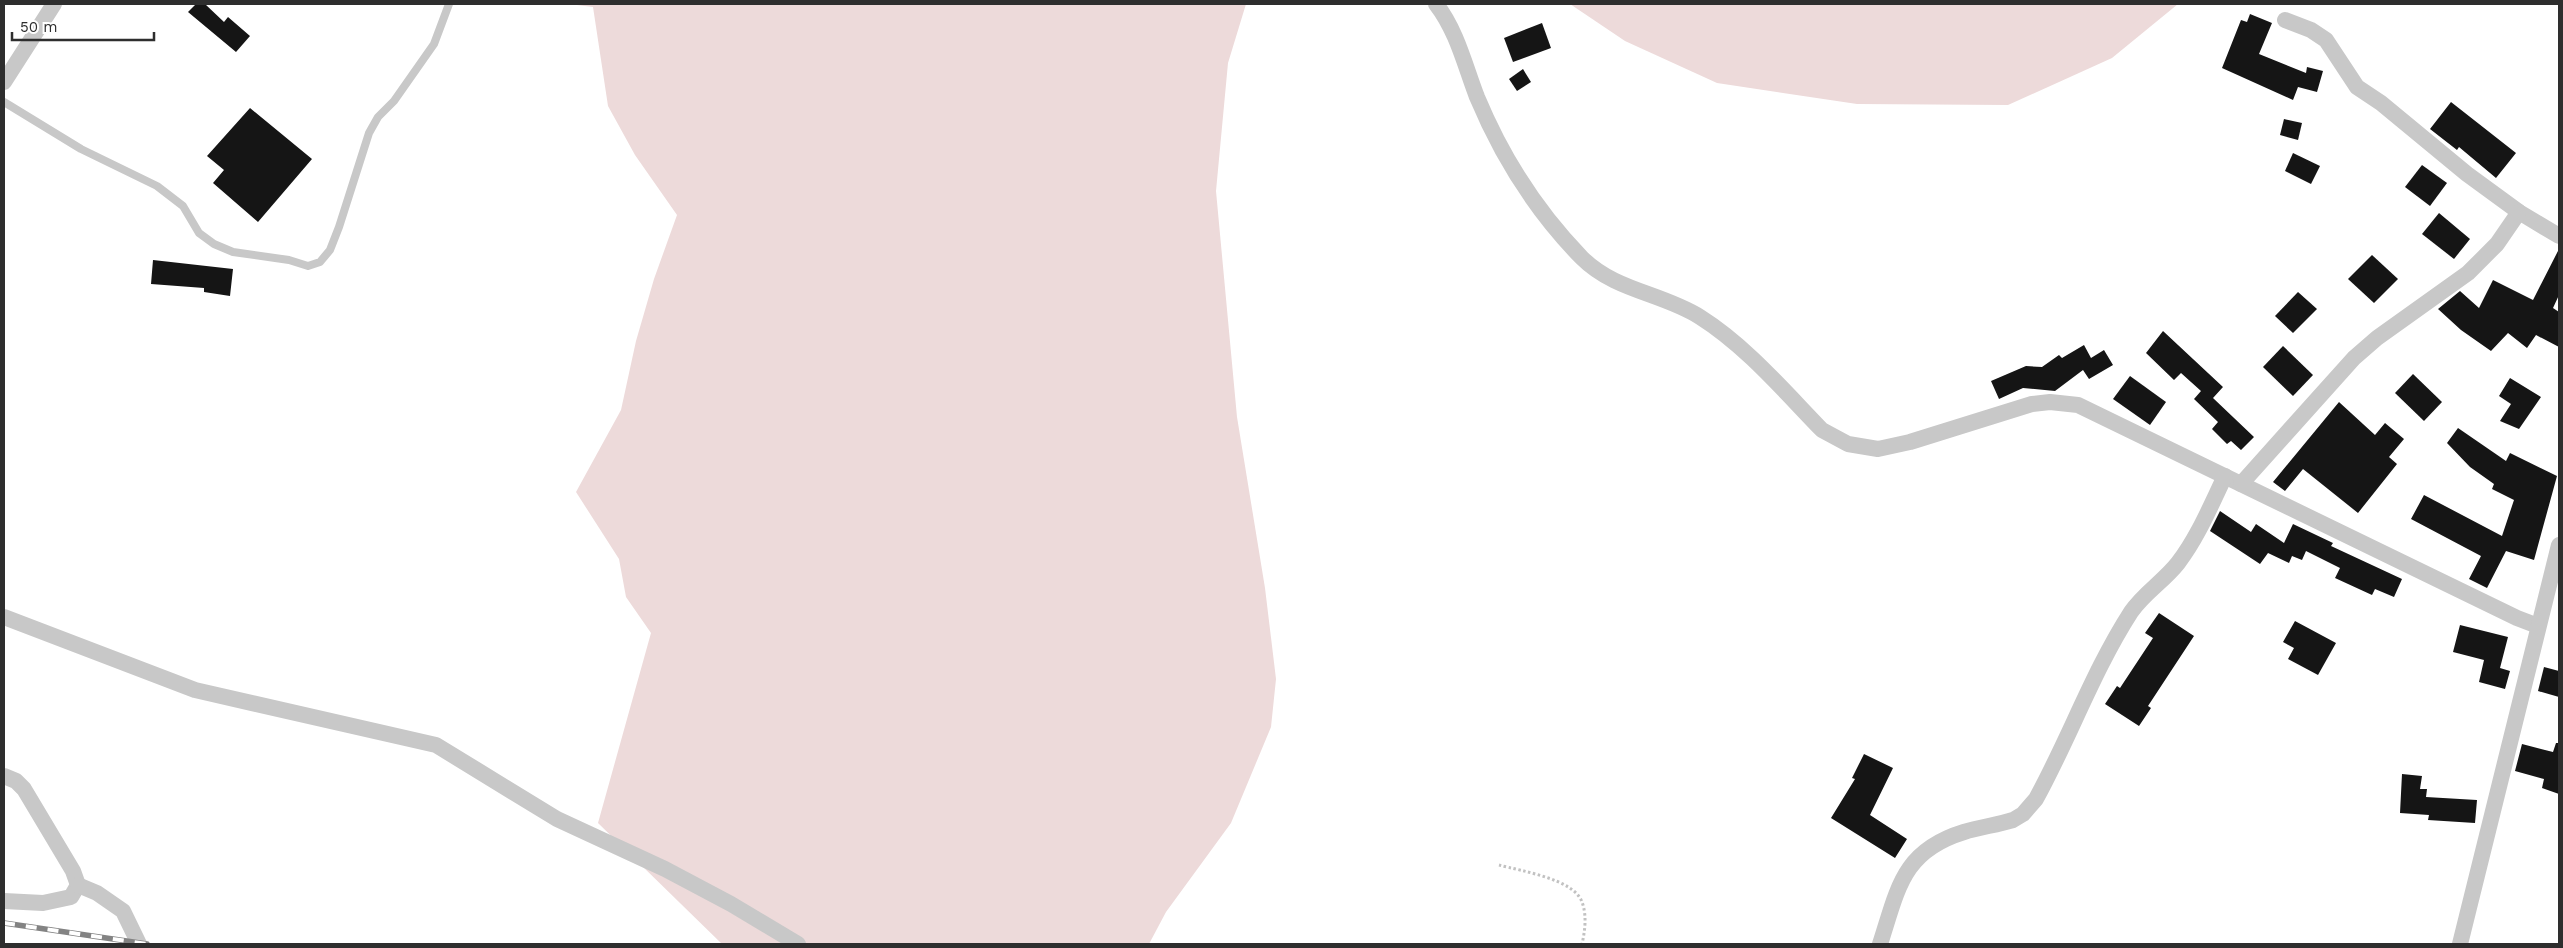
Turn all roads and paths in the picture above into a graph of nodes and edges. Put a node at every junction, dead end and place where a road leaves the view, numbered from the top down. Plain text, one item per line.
1 (54, 4) edge
2 (449, 4) edge
3 (1436, 4) edge
4 (2285, 20) dead end
5 (4, 82) edge
6 (4, 102) edge
7 (2519, 212) junction
8 (2559, 236) edge
9 (2225, 476) junction
10 (2241, 484) junction
11 (2559, 545) edge
12 (4, 617) edge
13 (2538, 626) junction
14 (4, 776) edge
15 (1499, 865) dead end
16 (78, 885) junction
17 (4, 901) edge
18 (137, 941) edge
19 (798, 944) edge
20 (1582, 944) edge
21 (1880, 944) edge
22 (2460, 944) edge

1 - 5 street
2 - 6 lane
3 - 9 street
4 - 7 street
7 - 8 street
7 - 10 street
9 - 10 street
9 - 21 street
10 - 13 street
11 - 13 street
12 - 19 street
13 - 22 street
14 - 16 street
15 - 20 path
16 - 17 street
16 - 18 street

